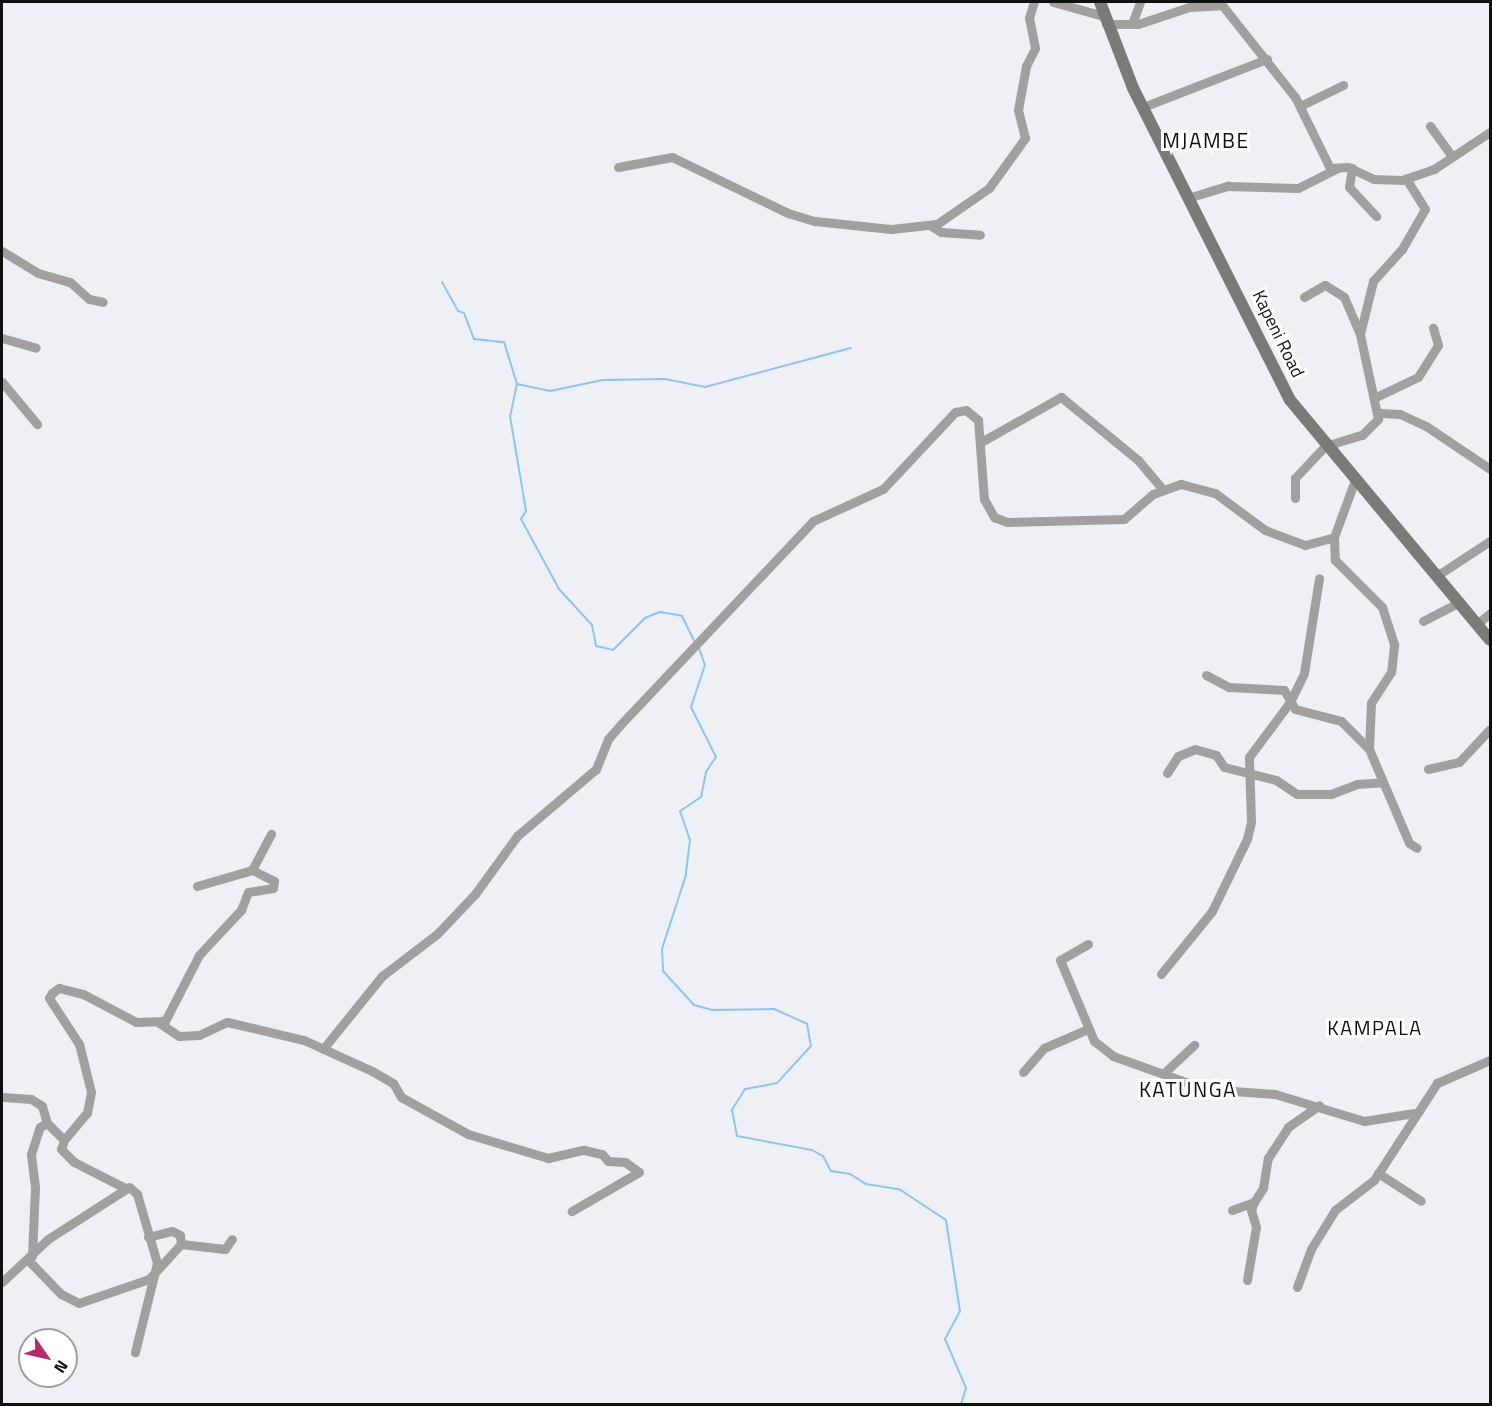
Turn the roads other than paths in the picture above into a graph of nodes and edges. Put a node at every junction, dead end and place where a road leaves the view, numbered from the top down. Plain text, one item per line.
1 (1034, 2) edge
2 (1053, 2) edge
3 (1100, 2) edge
4 (1140, 2) edge
5 (1105, 20) junction
6 (1132, 24) junction
7 (1267, 59) junction
8 (1343, 85) dead end
9 (1300, 106) junction
10 (1143, 108) junction
11 (1430, 126) dead end
12 (1491, 132) edge
13 (1452, 156) junction
14 (618, 167) dead end
15 (1338, 168) junction
16 (1352, 168) junction
17 (1406, 179) junction
18 (1191, 197) junction
19 (1376, 216) dead end
20 (931, 226) junction
21 (980, 235) dead end
22 (2, 250) edge
23 (1304, 297) dead end
24 (103, 302) dead end
25 (1433, 328) dead end
26 (1360, 334) junction
27 (2, 338) edge
28 (36, 348) dead end
29 (2, 382) edge
30 (1376, 397) junction
31 (1379, 413) junction
32 (37, 424) dead end
33 (981, 442) junction
34 (1324, 447) junction
35 (1491, 469) edge
36 (1355, 480) junction
37 (1162, 489) junction
38 (1295, 498) dead end
39 (1334, 537) junction
40 (1491, 541) edge
41 (1438, 575) junction
42 (1319, 578) dead end
43 (1461, 602) junction
44 (1491, 613) edge
45 (1422, 621) dead end
46 (1477, 624) junction
47 (1491, 640) edge
48 (1206, 675) dead end
49 (1290, 702) junction
50 (1491, 729) edge
51 (1370, 749) junction
52 (1428, 770) dead end
53 (1167, 773) dead end
54 (1246, 775) junction
55 (1383, 783) junction
56 (271, 834) dead end
57 (1417, 848) dead end
58 (252, 870) junction
59 (197, 886) dead end
60 (1088, 944) dead end
61 (1161, 974) dead end
62 (158, 1022) junction
63 (1088, 1029) junction
64 (1194, 1045) dead end
65 (323, 1049) junction
66 (1491, 1060) edge
67 (1023, 1072) dead end
68 (1165, 1072) junction
69 (3, 1097) edge
70 (1319, 1105) junction
71 (1414, 1113) junction
72 (47, 1123) junction
73 (64, 1140) junction
74 (1378, 1173) junction
75 (125, 1188) junction
76 (1421, 1201) dead end
77 (1254, 1202) junction
78 (1232, 1210) dead end
79 (572, 1211) dead end
80 (148, 1237) junction
81 (232, 1239) dead end
82 (181, 1244) junction
83 (30, 1258) junction
84 (156, 1271) junction
85 (1248, 1280) dead end
86 (2, 1282) edge
87 (1297, 1287) dead end
88 (135, 1352) dead end

1 - 20 street
2 - 5 street
3 - 5 main road, Kapeni Road
4 - 6 street
5 - 6 street
5 - 10 main road, Kapeni Road
6 - 7 street
7 - 9 street
7 - 10 street
8 - 9 street
9 - 15 street
10 - 18 main road, Kapeni Road
11 - 13 street
12 - 13 street
13 - 17 street
14 - 20 street
15 - 16 street
15 - 18 street
16 - 17 street
16 - 19 street
17 - 26 street
18 - 34 main road, Kapeni Road
20 - 21 street
22 - 24 street
23 - 26 street
25 - 30 street
26 - 30 street
27 - 28 street
29 - 32 street
30 - 31 street
31 - 34 street
31 - 35 street
33 - 37 street
33 - 37 street
33 - 65 street
34 - 36 main road, Kapeni Road
34 - 38 street
36 - 39 street
36 - 41 main road, Kapeni Road
37 - 39 street
39 - 51 street
40 - 41 street
41 - 43 main road, Kapeni Road
42 - 49 street
43 - 45 street
43 - 46 main road, Kapeni Road
44 - 46 street
46 - 47 main road, Kapeni Road
48 - 49 street
49 - 51 street
49 - 54 street
50 - 52 street
51 - 55 street
53 - 54 street
54 - 55 street
54 - 61 street
55 - 57 street
56 - 58 street
58 - 59 street
58 - 62 street
60 - 63 street
62 - 65 street
62 - 73 street
63 - 67 street
63 - 68 street
64 - 68 street
65 - 79 street
66 - 71 street
68 - 70 street
69 - 72 street
70 - 71 street
70 - 77 street
71 - 74 street
72 - 73 street
72 - 83 street
73 - 75 street
74 - 76 street
74 - 87 street
75 - 80 street
75 - 83 street
77 - 78 street
77 - 85 street
80 - 82 street
80 - 84 street
81 - 82 street
82 - 84 street
83 - 84 street
83 - 86 street
84 - 88 street

